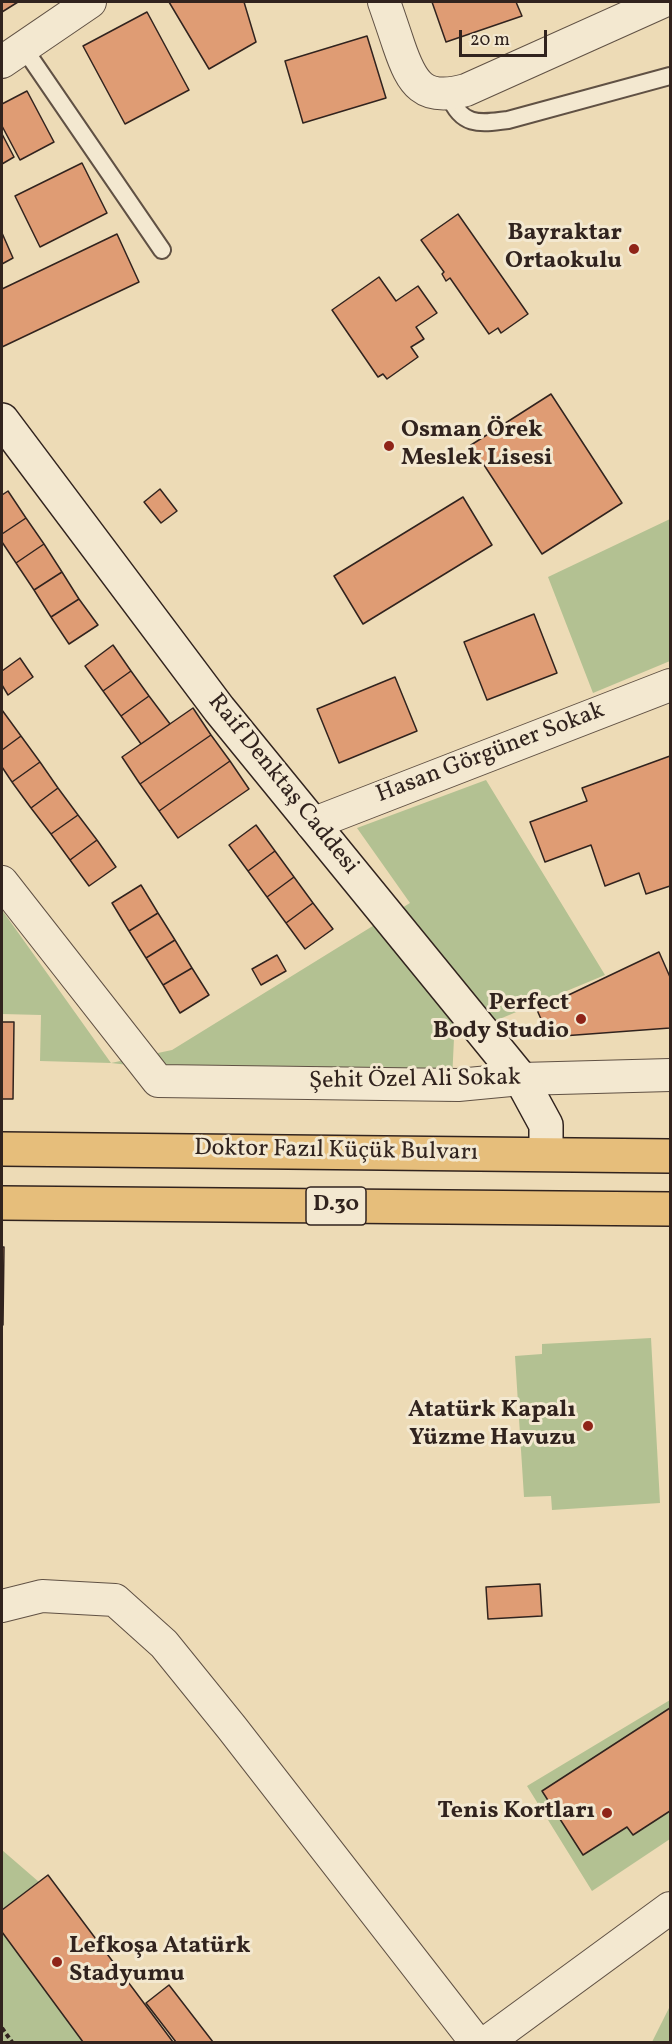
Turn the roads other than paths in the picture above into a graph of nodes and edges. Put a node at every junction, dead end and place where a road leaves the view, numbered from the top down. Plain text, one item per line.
1 (90, 2) edge
2 (384, 2) edge
3 (662, 2) edge
4 (12, 54) edge
5 (670, 76) edge
6 (449, 95) junction
7 (162, 250) dead end
8 (2, 420) edge
9 (670, 685) edge
10 (312, 824) junction
11 (2, 882) edge
12 (670, 1076) edge
13 (521, 1079) junction
14 (2, 1149) edge
15 (546, 1154) junction
16 (670, 1155) edge
17 (2, 1203) edge
18 (670, 1209) edge
19 (2, 1606) edge
20 (670, 1908) edge
21 (476, 2043) edge
22 (487, 2043) edge

1 - 4 street
2 - 6 street
3 - 6 street
4 - 7 lane
5 - 6 lane
8 - 10 street, Raif Denktaş Caddesi
9 - 10 street, Hasan Görgüner Sokak
10 - 13 street, Raif Denktaş Caddesi
11 - 13 street, Şehit Özel Ali Sokak
12 - 13 street, Şehit Özel Ali Sokak
13 - 15 street, Raif Denktaş Caddesi
14 - 15 highway, Doktor Fazıl Küçük Bulvarı / D.30
15 - 16 highway, Doktor Fazıl Küçük Bulvarı / D.30
17 - 18 highway, D.30
19 - 21 street
20 - 22 street

